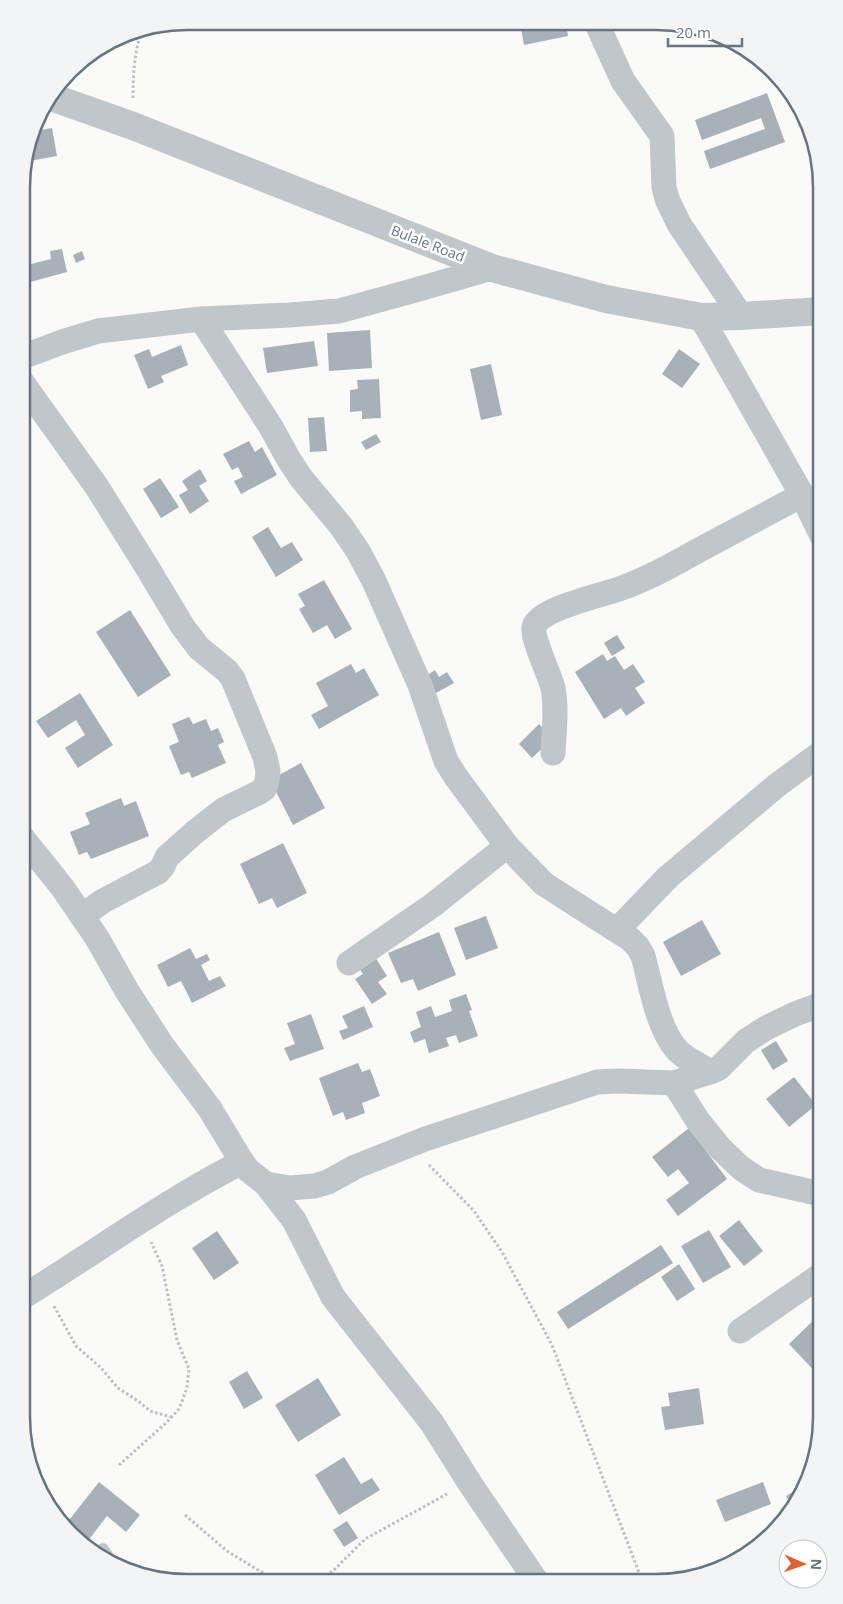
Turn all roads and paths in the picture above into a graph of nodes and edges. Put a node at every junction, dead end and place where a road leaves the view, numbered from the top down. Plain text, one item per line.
1 (600, 30) edge
2 (140, 37) edge
3 (57, 99) edge
4 (132, 126) junction
5 (492, 268) junction
6 (813, 312) edge
7 (741, 316) junction
8 (701, 317) junction
9 (201, 319) junction
10 (30, 354) edge
11 (30, 393) edge
12 (802, 496) junction
13 (813, 518) edge
14 (553, 753) dead end
15 (813, 759) edge
16 (507, 846) junction
17 (30, 847) edge
18 (82, 916) junction
19 (617, 930) junction
20 (349, 963) dead end
21 (813, 1007) edge
22 (710, 1072) junction
23 (674, 1083) junction
24 (409, 1145) junction
25 (242, 1162) junction
26 (266, 1184) junction
27 (813, 1192) edge
28 (141, 1221) junction
29 (813, 1281) edge
30 (42, 1285) junction
31 (30, 1292) edge
32 (740, 1331) dead end
33 (171, 1417) junction
34 (118, 1465) dead end
35 (471, 1485) junction
36 (185, 1514) dead end
37 (265, 1574) edge
38 (329, 1574) edge
39 (532, 1574) edge
40 (640, 1574) edge

1 - 7 street
2 - 4 path
3 - 4 street, Bulale Road
4 - 5 street, Bulale Road
5 - 8 street, Bulale Road
5 - 9 street
6 - 7 street, Bulale Road
7 - 8 street, Bulale Road
8 - 12 street
9 - 10 street
9 - 16 street
11 - 18 street
12 - 13 street
12 - 14 street
15 - 19 street
16 - 19 street
16 - 20 street
17 - 18 street
18 - 25 street
19 - 22 street
21 - 22 street
22 - 23 street
23 - 24 street
23 - 27 street
24 - 26 street
24 - 40 path
25 - 26 street
25 - 28 street
26 - 35 street
28 - 30 street
28 - 33 path
29 - 32 street
30 - 31 street
30 - 33 path
33 - 34 path
35 - 38 path
35 - 39 street
36 - 37 path

